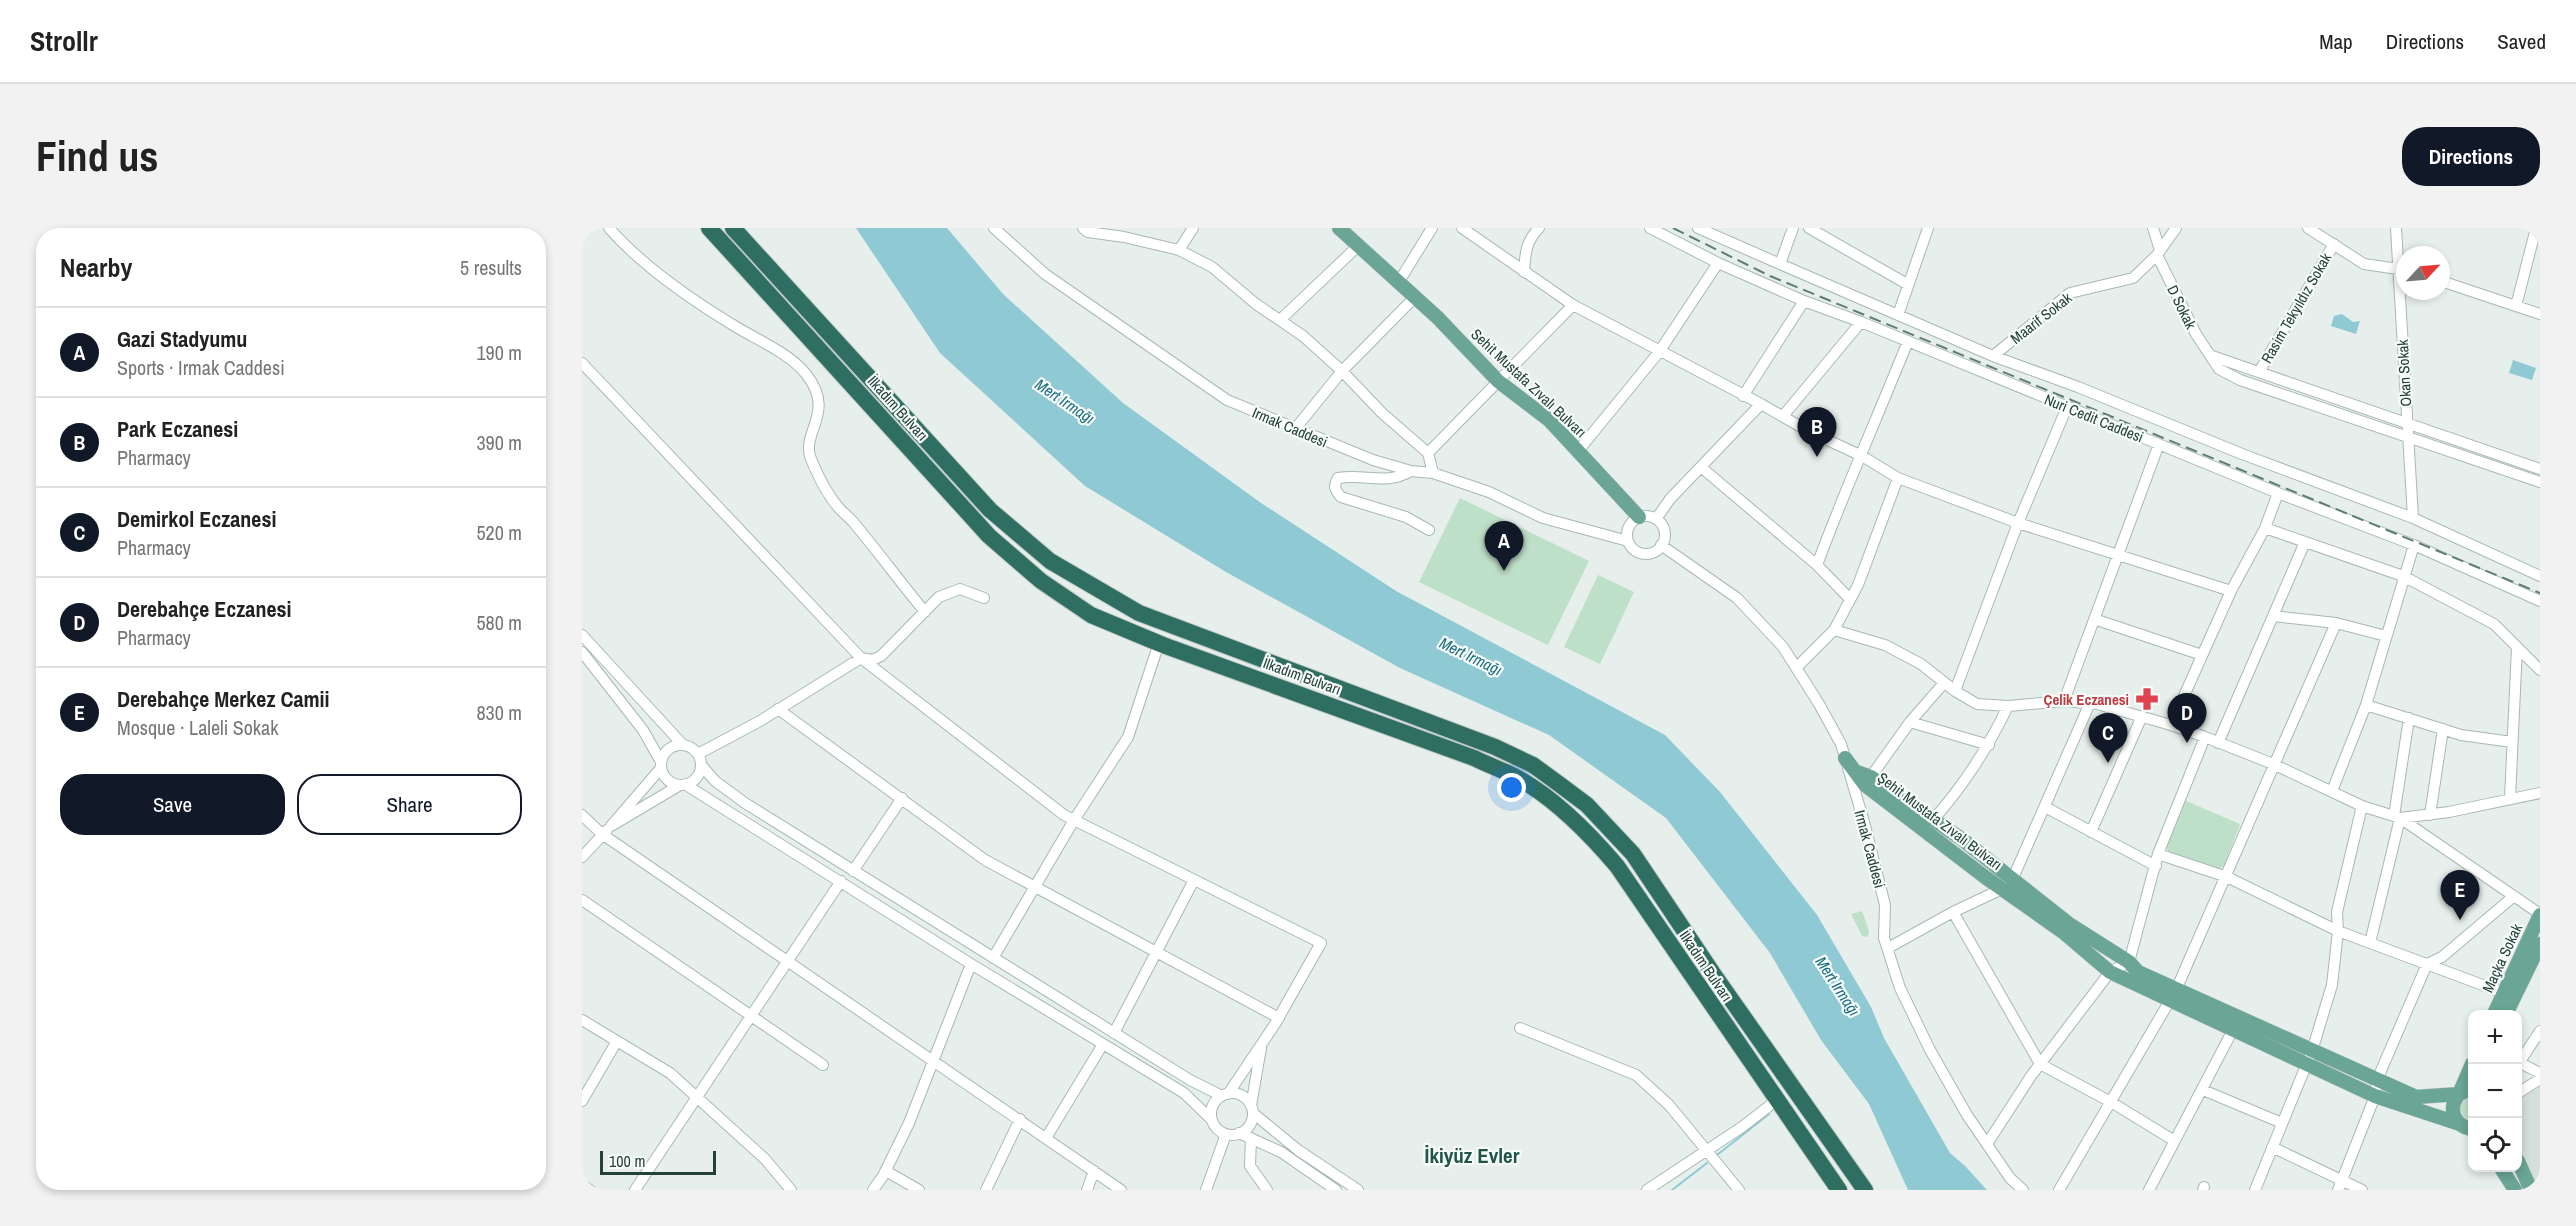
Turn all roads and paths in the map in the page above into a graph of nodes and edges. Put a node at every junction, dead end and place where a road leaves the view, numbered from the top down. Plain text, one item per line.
1 (609, 228) edge
2 (710, 228) edge
3 (733, 228) edge
4 (994, 228) edge
5 (1012, 228) edge
6 (1083, 228) edge
7 (1193, 228) edge
8 (1339, 228) edge
9 (1432, 228) edge
10 (1462, 228) edge
11 (1539, 228) edge
12 (1650, 228) edge
13 (1698, 228) edge
14 (1793, 228) edge
15 (1809, 228) edge
16 (1928, 228) edge
17 (2153, 228) edge
18 (2176, 228) edge
19 (2308, 228) edge
20 (2396, 228) edge
21 (2536, 228) edge
22 (1005, 237) junction
23 (2334, 244) junction
24 (1359, 245) junction
25 (2399, 246) edge
26 (1179, 250) junction
27 (2158, 253) junction
28 (1718, 263) junction
29 (1780, 264) junction
30 (2396, 267) edge
31 (1524, 272) junction
32 (1398, 283) junction
33 (1907, 284) junction
34 (2450, 284) edge
35 (1415, 297) junction
36 (1803, 300) junction
37 (2403, 300) edge
38 (1573, 305) junction
39 (2516, 306) junction
40 (2540, 314) edge
41 (1898, 315) junction
42 (1280, 320) junction
43 (1861, 322) junction
44 (1908, 341) junction
45 (1659, 352) junction
46 (1993, 356) junction
47 (2212, 356) junction
48 (582, 363) edge
49 (1342, 371) junction
50 (2259, 372) junction
51 (1498, 381) junction
52 (1743, 396) junction
53 (1761, 404) junction
54 (2067, 407) junction
55 (1783, 416) junction
56 (2407, 423) junction
57 (1295, 429) junction
58 (2408, 438) junction
59 (2159, 444) junction
60 (1578, 451) junction
61 (1428, 453) junction
62 (1862, 456) junction
63 (1702, 468) junction
64 (2540, 469) edge
65 (1411, 471) junction
66 (1433, 473) junction
67 (1898, 478) junction
68 (2540, 482) edge
69 (2278, 493) junction
70 (1639, 517) junction
71 (2413, 518) junction
72 (1656, 519) junction
73 (2018, 523) junction
74 (2265, 528) junction
75 (1429, 530) dead end
76 (1628, 541) junction
77 (2305, 542) junction
78 (2414, 544) junction
79 (1661, 545) junction
80 (2117, 555) junction
81 (1817, 565) junction
82 (2403, 576) junction
83 (2540, 576) edge
84 (2231, 591) junction
85 (984, 597) dead end
86 (1850, 599) junction
87 (2540, 601) edge
88 (924, 612) junction
89 (2273, 616) junction
90 (2094, 619) junction
91 (2336, 624) junction
92 (1834, 630) junction
93 (582, 635) edge
94 (2386, 636) junction
95 (1159, 643) junction
96 (2517, 646) junction
97 (2202, 655) junction
98 (583, 656) edge
99 (861, 658) junction
100 (1796, 668) junction
101 (2540, 670) edge
102 (1944, 683) junction
103 (1955, 692) junction
104 (2064, 701) junction
105 (2090, 703) junction
106 (2366, 705) junction
107 (2008, 706) junction
108 (778, 710) junction
109 (2142, 716) junction
110 (2409, 718) junction
111 (1910, 722) junction
112 (2171, 724) junction
113 (2443, 729) junction
114 (2205, 737) junction
115 (2512, 742) junction
116 (2218, 743) junction
117 (683, 745) junction
118 (1989, 745) junction
119 (698, 754) junction
120 (1845, 758) junction
121 (2273, 764) junction
122 (661, 765) junction
123 (702, 766) junction
124 (1868, 781) junction
125 (683, 785) junction
126 (2332, 792) junction
127 (2540, 793) edge
128 (902, 798) junction
129 (2510, 798) junction
130 (2362, 806) junction
131 (2045, 807) junction
132 (2430, 814) junction
133 (582, 815) edge
134 (2397, 817) junction
135 (1933, 819) junction
136 (1074, 820) junction
137 (611, 826) junction
138 (2091, 832) junction
139 (602, 834) junction
140 (2158, 854) junction
141 (582, 857) edge
142 (2156, 866) junction
143 (853, 871) junction
144 (2227, 877) junction
145 (2013, 878) junction
146 (1194, 880) junction
147 (841, 881) junction
148 (1034, 888) junction
149 (2002, 889) junction
150 (2514, 896) junction
151 (582, 900) edge
152 (1953, 912) junction
153 (2540, 915) edge
154 (2338, 931) junction
155 (2370, 943) junction
156 (2540, 944) edge
157 (1888, 948) junction
158 (1156, 954) junction
159 (993, 958) junction
160 (788, 961) junction
161 (2129, 962) junction
162 (971, 964) junction
163 (2427, 964) junction
164 (2110, 972) junction
165 (2504, 993) junction
166 (2173, 996) junction
167 (2496, 1010) edge
168 (2508, 1010) edge
169 (751, 1016) junction
170 (1279, 1018) junction
171 (582, 1020) edge
172 (2236, 1024) junction
173 (1520, 1028) dead end
174 (2540, 1031) edge
175 (1114, 1033) junction
176 (617, 1041) junction
177 (1103, 1044) junction
178 (1261, 1044) junction
179 (2309, 1057) junction
180 (2522, 1057) edge
181 (933, 1059) junction
182 (2040, 1064) junction
183 (2520, 1064) edge
184 (823, 1065) dead end
185 (2468, 1073) edge
186 (2540, 1074) edge
187 (2540, 1079) edge
188 (2377, 1080) junction
189 (2203, 1090) junction
190 (2522, 1090) edge
191 (2468, 1091) edge
192 (2459, 1094) junction
193 (1225, 1095) junction
194 (2375, 1096) junction
195 (697, 1098) junction
196 (1777, 1100) junction
197 (582, 1101) edge
198 (2111, 1102) junction
199 (1252, 1109) junction
200 (1020, 1119) junction
201 (1212, 1120) junction
202 (2282, 1123) junction
203 (2468, 1129) edge
204 (1239, 1133) junction
205 (1226, 1134) junction
206 (1046, 1138) junction
207 (1251, 1138) junction
208 (2173, 1140) junction
209 (1988, 1144) junction
210 (2272, 1147) junction
211 (1705, 1151) junction
212 (886, 1171) junction
213 (1094, 1171) junction
214 (2522, 1171) edge
215 (2504, 1172) edge
216 (582, 1185) edge
217 (2340, 1185) edge
218 (590, 1190) edge
219 (635, 1190) edge
220 (791, 1190) edge
221 (873, 1190) edge
222 (919, 1190) edge
223 (986, 1190) edge
224 (1087, 1190) edge
225 (1121, 1190) edge
226 (1206, 1190) edge
227 (1267, 1190) edge
228 (1336, 1190) edge
229 (1358, 1190) edge
230 (1647, 1190) edge
231 (1739, 1190) edge
232 (1839, 1190) edge
233 (1864, 1190) edge
234 (2023, 1190) edge
235 (2059, 1190) edge
236 (2149, 1190) edge
237 (2255, 1190) edge
238 (2362, 1190) edge
239 (2515, 1190) edge
240 (2531, 1190) edge

1 - 88 street
2 - 95 highway, İlkadım Bulvarı
3 - 233 highway, İlkadım Bulvarı
4 - 22 street, Irmak Caddesi
5 - 22 street
6 - 26 street
7 - 26 street
8 - 24 main road, Sehit Mustafa Zıvalı Bulvarı
9 - 32 street
10 - 31 street
11 - 31 street
12 - 28 street, Nuri Cedit Caddesi
13 - 29 street
14 - 29 street
15 - 33 street
16 - 33 street
17 - 27 street, D Sokak
18 - 27 street, Maarif Sokak
19 - 23 street
20 - 25 street, Okan Sokak
21 - 39 street
22 - 57 street, Irmak Caddesi
23 - 30 street
23 - 50 street, Rasim Tekyıldız Sokak
24 - 32 main road, Sehit Mustafa Zıvalı Bulvarı
24 - 42 street
26 - 42 street
27 - 46 street, Maarif Sokak
27 - 47 street, D Sokak
28 - 36 street, Nuri Cedit Caddesi
28 - 45 street
29 - 41 street
31 - 38 street
32 - 35 main road, Sehit Mustafa Zıvalı Bulvarı
33 - 41 street
34 - 39 street
35 - 49 street
35 - 51 main road, Sehit Mustafa Zıvalı Bulvarı
36 - 43 street, Nuri Cedit Caddesi
36 - 52 street
37 - 56 street, Okan Sokak
38 - 45 street
38 - 51 street
39 - 40 street
41 - 46 street
42 - 49 street
43 - 44 street, Nuri Cedit Caddesi
43 - 55 street
44 - 54 street, Nuri Cedit Caddesi
44 - 62 street
45 - 52 street
45 - 60 street
46 - 71 street
47 - 50 street
47 - 58 street, D Sokak
48 - 99 street
49 - 57 street
49 - 61 street
50 - 56 street
51 - 60 main road, Sehit Mustafa Zıvalı Bulvarı
51 - 61 street
52 - 53 street
53 - 55 street
53 - 63 street
54 - 59 street, Nuri Cedit Caddesi
54 - 73 street
55 - 62 street
56 - 58 street, Okan Sokak
56 - 64 street
57 - 65 street, Irmak Caddesi
58 - 68 street, D Sokak
58 - 71 street, Okan Sokak
59 - 69 street, Nuri Cedit Caddesi
59 - 80 street
60 - 70 main road, Sehit Mustafa Zıvalı Bulvarı
61 - 66 street
62 - 67 street
62 - 81 street
63 - 72 street
63 - 81 street
65 - 66 street, Irmak Caddesi
65 - 75 street
66 - 76 street, Irmak Caddesi
67 - 73 street
67 - 86 street
69 - 74 street
69 - 78 street, Nuri Cedit Caddesi
70 - 72 street
70 - 76 street
71 - 83 street
72 - 79 street
73 - 80 street
73 - 103 street
74 - 77 street
74 - 84 street
76 - 79 street
77 - 82 street
77 - 89 street
78 - 82 street
78 - 87 street, Nuri Cedit Caddesi
79 - 100 street, Irmak Caddesi
80 - 84 street
80 - 90 street
81 - 86 street
82 - 94 street
82 - 96 street
84 - 97 street
85 - 88 street
86 - 92 street
88 - 99 street
89 - 91 street
89 - 116 street
90 - 97 street
90 - 104 street
91 - 94 street
91 - 121 street
92 - 100 street
92 - 102 street
93 - 117 street
94 - 106 street
95 - 136 street
95 - 196 highway, İlkadım Bulvarı
96 - 101 street
96 - 115 street
97 - 112 street
98 - 122 street
99 - 108 street
99 - 136 street
100 - 120 street, Irmak Caddesi
102 - 103 street
102 - 111 street
103 - 107 street
104 - 105 street
104 - 107 street
105 - 109 street
105 - 131 street
106 - 110 street
106 - 126 street
107 - 118 street
108 - 119 street
108 - 128 street
109 - 112 street
109 - 138 street
110 - 113 street
110 - 134 street
111 - 118 street
111 - 124 street
112 - 114 street
113 - 115 street
113 - 132 street
114 - 116 street
114 - 140 street
115 - 129 street
116 - 121 street
117 - 119 street
117 - 122 street
118 - 135 street
119 - 123 street
120 - 124 main road, Şehit Mustafa Zıvalı Bulvarı
120 - 157 street, Irmak Caddesi
121 - 126 street
121 - 144 street
122 - 125 street
122 - 137 street
123 - 125 street
123 - 143 street
124 - 135 main road, Şehit Mustafa Zıvalı Bulvarı
124 - 149 main road, Şehit Mustafa Zıvalı Bulvarı
125 - 137 street
125 - 147 street
126 - 130 street
127 - 129 street
128 - 143 street
128 - 148 street
129 - 132 street
130 - 134 street
130 - 154 street
131 - 138 street
131 - 145 street
132 - 134 street
133 - 139 street
134 - 150 street
134 - 155 street
135 - 145 main road, Şehit Mustafa Zıvalı Bulvarı
136 - 146 street
136 - 148 street
137 - 139 street
138 - 142 street
139 - 141 street
139 - 160 street
140 - 142 street
140 - 144 street
142 - 161 street
143 - 159 street
144 - 154 street
144 - 166 street
145 - 149 street
145 - 161 main road, Şehit Mustafa Zıvalı Bulvarı
146 - 158 street
146 - 170 street
147 - 160 street
147 - 162 street
148 - 158 street
148 - 159 street
149 - 152 street
149 - 164 main road, Şehit Mustafa Zıvalı Bulvarı
150 - 153 street
150 - 163 street
151 - 169 street
152 - 157 street
152 - 182 street
153 - 165 main road, Maçka Sokak
154 - 155 street
154 - 179 street
155 - 163 street
156 - 168 main road, Maçka Sokak
157 - 209 street, Irmak Caddesi
158 - 170 street
158 - 175 street
159 - 175 street
160 - 169 street
160 - 181 street
161 - 164 street
161 - 166 main road, Şehit Mustafa Zıvalı Bulvarı
162 - 177 street
162 - 181 street
163 - 165 street
163 - 188 street
164 - 166 main road, Şehit Mustafa Zıvalı Bulvarı
164 - 182 street
165 - 167 main road, Maçka Sokak
166 - 172 main road, Şehit Mustafa Zıvalı Bulvarı
166 - 198 street
169 - 184 street
169 - 195 street
170 - 178 street
171 - 176 street
172 - 179 main road, Şehit Mustafa Zıvalı Bulvarı
172 - 189 street
173 - 211 street
174 - 180 street
175 - 193 street
176 - 195 street
176 - 197 street
177 - 201 street
177 - 206 street
178 - 193 street
178 - 199 street
179 - 188 main road, Şehit Mustafa Zıvalı Bulvarı
179 - 194 main road, Şehit Mustafa Zıvalı Bulvarı
179 - 202 street
181 - 200 street
181 - 212 street
182 - 198 street
182 - 209 street
183 - 186 street
185 - 192 main road
187 - 190 street
188 - 192 main road, Şehit Mustafa Zıvalı Bulvarı
188 - 194 street
189 - 202 street
189 - 208 street
191 - 192 main road, Şehit Mustafa Zıvalı Bulvarı
192 - 203 main road
193 - 199 street
193 - 201 street
194 - 203 main road, Şehit Mustafa Zıvalı Bulvarı
194 - 217 street
195 - 219 street
195 - 220 street
196 - 211 street
196 - 232 highway, İlkadım Bulvarı
198 - 208 street
198 - 235 street
199 - 204 street
199 - 229 street
200 - 206 street
200 - 223 street
201 - 205 street
202 - 210 street
204 - 205 street
204 - 207 street
205 - 226 street
206 - 213 street
207 - 227 street
207 - 228 street
208 - 236 street
209 - 234 street, Irmak Caddesi
210 - 217 street
210 - 237 street
211 - 230 street
211 - 231 street
212 - 221 street
212 - 222 street
213 - 224 street
213 - 225 street
214 - 240 main road
215 - 239 main road
216 - 218 street
217 - 238 street

